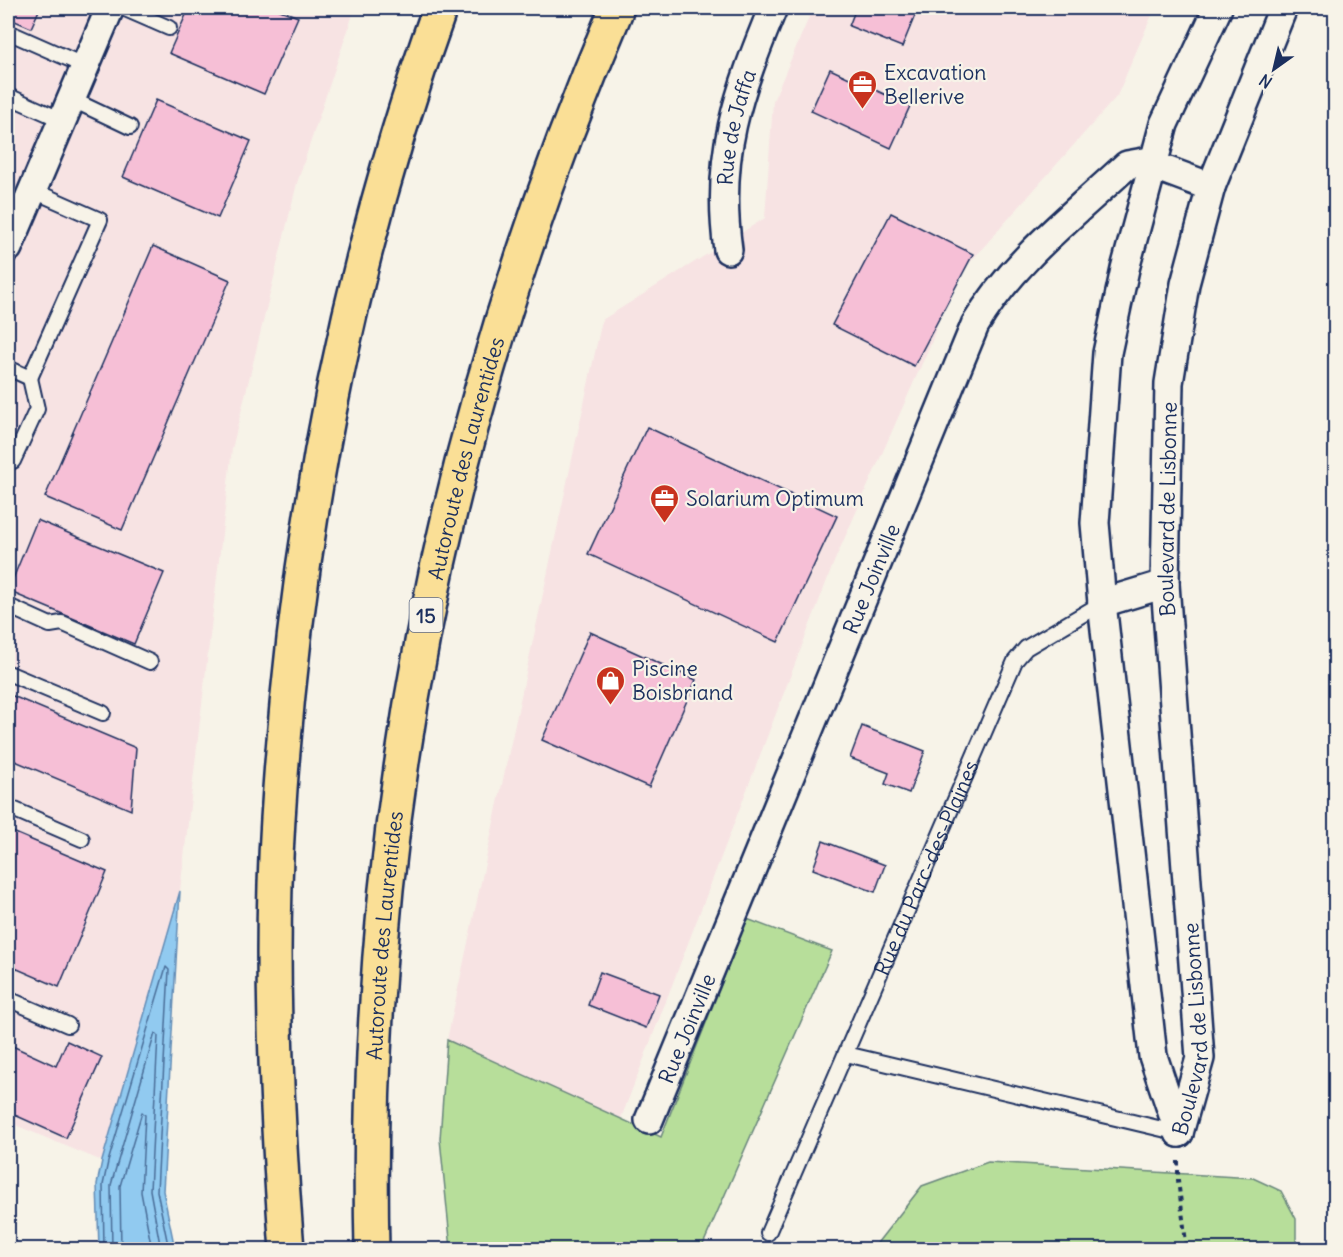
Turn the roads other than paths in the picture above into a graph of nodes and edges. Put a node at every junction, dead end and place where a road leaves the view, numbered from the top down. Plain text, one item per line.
1 (110, 8) edge
2 (123, 8) edge
3 (440, 8) edge
4 (617, 8) edge
5 (773, 8) edge
6 (1218, 8) edge
7 (1283, 8) edge
8 (169, 28) dead end
9 (8, 32) edge
10 (85, 66) junction
11 (8, 96) edge
12 (66, 110) junction
13 (130, 127) dead end
14 (1155, 165) junction
15 (1210, 187) junction
16 (32, 190) junction
17 (8, 248) edge
18 (728, 250) dead end
19 (8, 368) edge
20 (30, 378) junction
21 (13, 461) dead end
22 (1165, 584) junction
23 (1102, 603) junction
24 (8, 606) edge
25 (150, 662) dead end
26 (8, 673) edge
27 (103, 713) dead end
28 (8, 807) edge
29 (82, 839) dead end
30 (8, 999) edge
31 (68, 1025) dead end
32 (846, 1054) junction
33 (649, 1120) dead end
34 (1179, 1133) junction
35 (768, 1233) dead end
36 (287, 1250) edge
37 (372, 1250) edge

1 - 10 street
2 - 8 lane
3 - 36 highway
4 - 37 highway, Autoroute des Laurentides / 15
5 - 18 street, Rue de Jaffa
6 - 14 street, Boulevard de Lisbonne
7 - 15 street, Boulevard de Lisbonne
9 - 10 lane
10 - 12 street
11 - 12 lane
12 - 13 lane
12 - 16 street
14 - 15 street, Rue Joinville
14 - 23 street, Boulevard de Lisbonne
14 - 33 street, Rue Joinville
15 - 22 street, Boulevard de Lisbonne
16 - 17 street
16 - 20 lane
19 - 20 lane
20 - 21 lane
22 - 23 street, Rue du Parc-des-Plaines
22 - 34 street, Boulevard de Lisbonne
23 - 32 lane, Rue du Parc-des-Plaines
23 - 34 street, Boulevard de Lisbonne
24 - 25 lane
26 - 27 lane
28 - 29 lane
30 - 31 lane
32 - 34 lane
32 - 35 lane, Rue du Parc-des-Plaines

